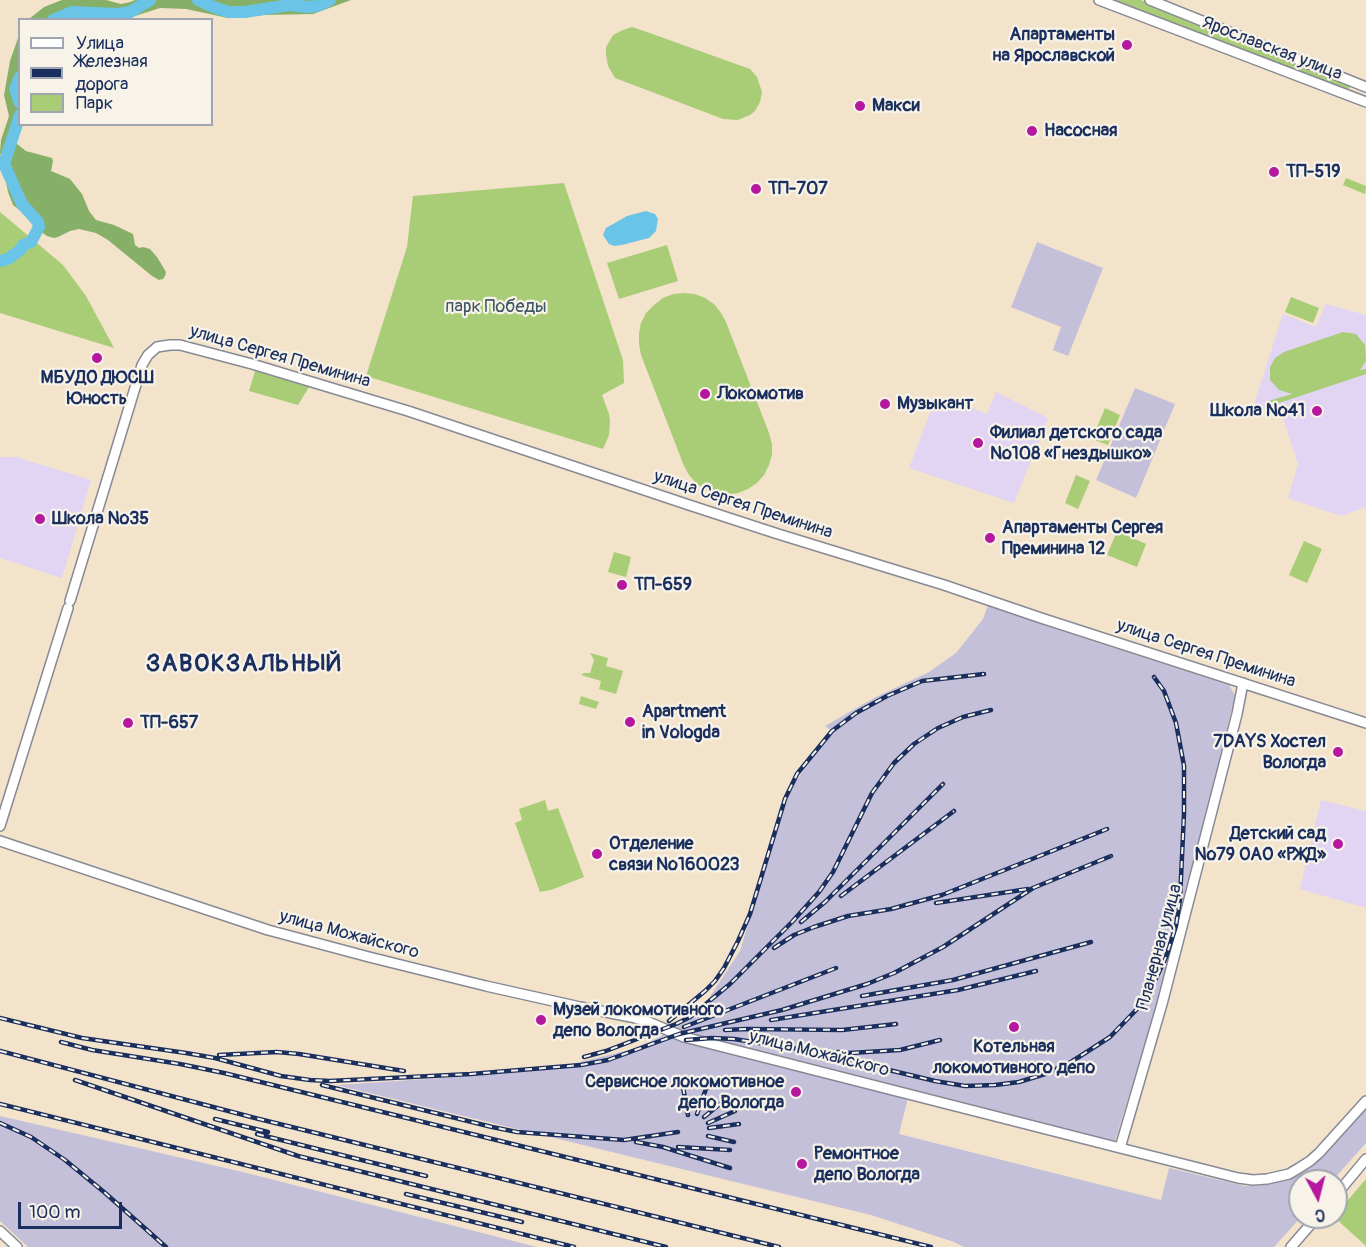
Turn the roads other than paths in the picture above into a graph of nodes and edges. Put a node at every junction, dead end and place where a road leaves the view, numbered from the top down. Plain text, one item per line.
1 (1099, 0) edge
2 (1150, 0) edge
3 (1366, 87) edge
4 (1366, 102) edge
5 (1244, 683) junction
6 (1366, 723) edge
7 (0, 826) edge
8 (0, 841) edge
9 (1366, 1101) edge
10 (1120, 1148) junction
11 (1366, 1159) edge
12 (1348, 1180) edge
13 (1307, 1229) edge
14 (0, 1231) edge
15 (17, 1247) edge
16 (1291, 1247) edge

1 - 4 street, Ярославская улица
2 - 3 street, Ярославская улица
5 - 6 street, улица Сергея Преминина
5 - 7 street, улица Сергея Преминина
5 - 10 street, Планерная улица
8 - 10 street, улица Можайского
9 - 10 street, улица Можайского
11 - 12 street
13 - 16 street
14 - 15 street

